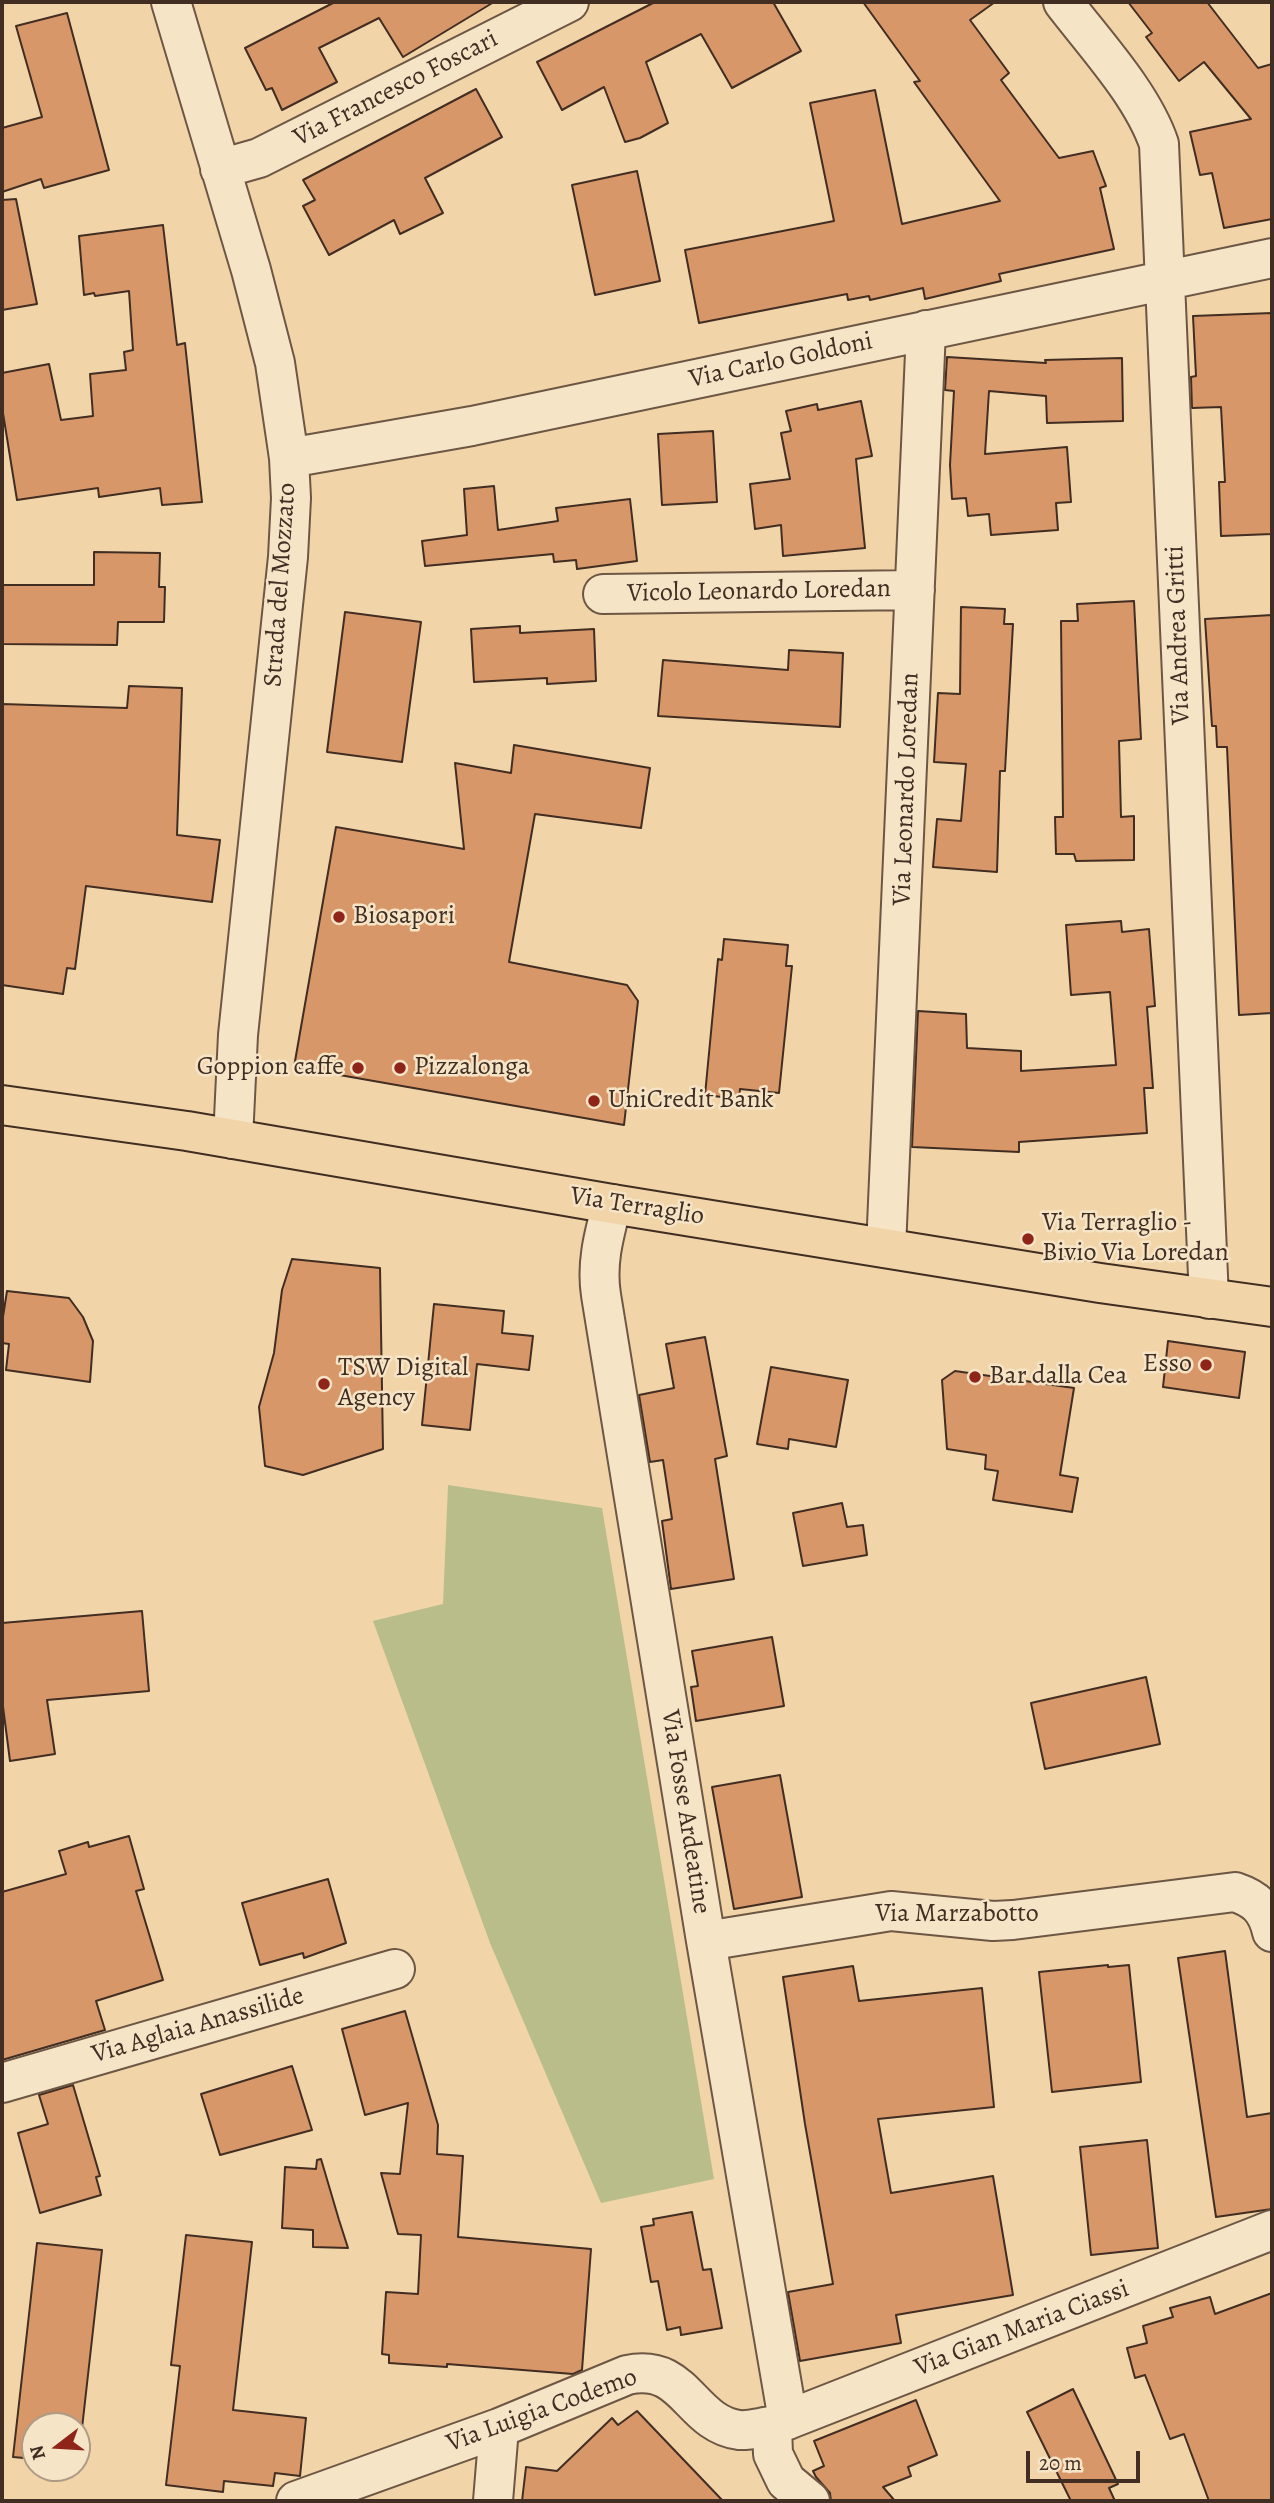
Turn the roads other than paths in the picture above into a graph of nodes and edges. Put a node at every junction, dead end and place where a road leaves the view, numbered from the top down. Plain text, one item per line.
1 (171, 2) edge
2 (569, 2) edge
3 (1063, 2) edge
4 (220, 169) junction
5 (1272, 258) edge
6 (1164, 281) junction
7 (926, 330) junction
8 (289, 458) junction
9 (915, 590) junction
10 (603, 594) dead end
11 (2, 1105) edge
12 (233, 1139) junction
13 (612, 1203) junction
14 (886, 1248) junction
15 (1209, 1299) junction
16 (1272, 1307) edge
17 (1272, 1932) edge
18 (706, 1941) junction
19 (395, 1969) dead end
20 (2, 2083) edge
21 (1272, 2231) edge
22 (780, 2423) junction
23 (499, 2428) junction
24 (296, 2501) edge
25 (493, 2501) edge
26 (810, 2501) edge

1 - 4 street, Strada del Mozzato
2 - 4 street, Via Francesco Foscari
3 - 6 street, Via Andrea Gritti
4 - 8 street, Strada del Mozzato
5 - 6 street, Via Carlo Goldoni
6 - 7 street, Via Carlo Goldoni
6 - 15 street, Via Andrea Gritti
7 - 8 street, Via Carlo Goldoni
7 - 9 street, Via Leonardo Loredan
8 - 12 street, Strada del Mozzato
9 - 10 street, Vicolo Leonardo Loredan
9 - 14 street, Via Leonardo Loredan
11 - 12 main road, Via Terraglio
12 - 13 main road, Via Terraglio
13 - 14 main road, Via Terraglio
13 - 18 street, Via Fosse Ardeatine
14 - 15 main road, Via Terraglio
15 - 16 main road, Via Terraglio
17 - 18 street, Via Marzabotto
18 - 22 street, Via Fosse Ardeatine
19 - 20 street, Via Aglaia Anassilide
21 - 22 street, Via Gian Maria Ciassi
22 - 23 street, Via Luigia Codemo
22 - 26 street
23 - 24 street, Via Luigia Codemo
23 - 25 street

